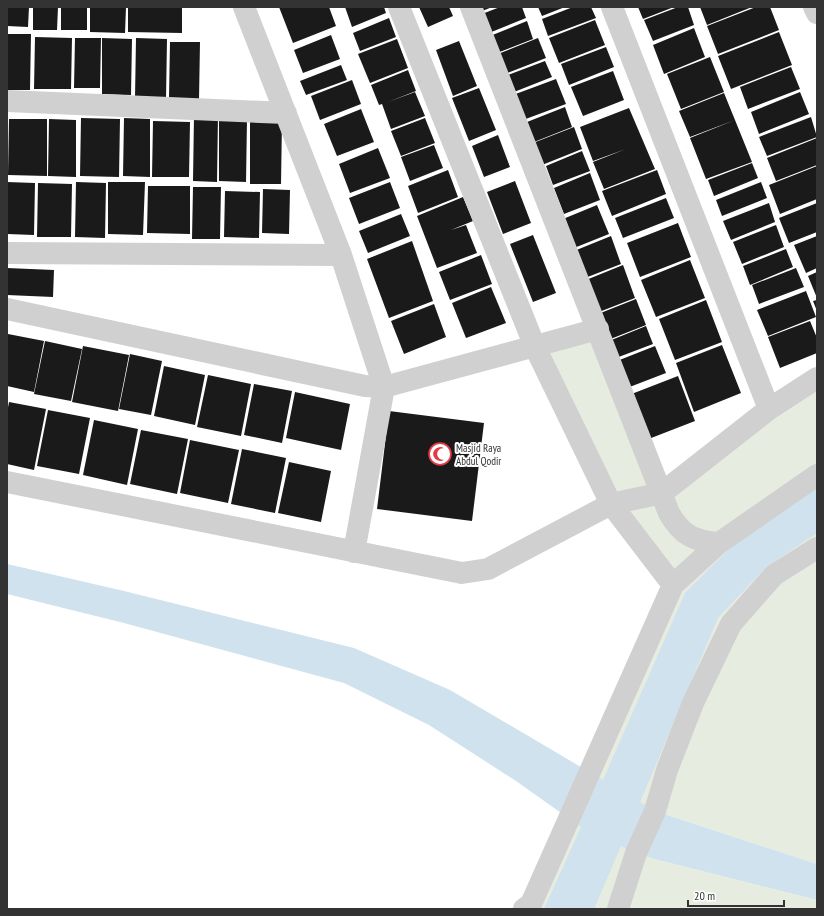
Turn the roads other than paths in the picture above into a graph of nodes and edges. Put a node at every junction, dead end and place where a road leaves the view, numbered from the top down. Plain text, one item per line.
1 (244, 7) edge
2 (399, 7) edge
3 (471, 7) edge
4 (612, 7) edge
5 (814, 7) edge
6 (817, 13) edge
7 (7, 101) edge
8 (286, 113) junction
9 (7, 253) edge
10 (341, 255) junction
11 (7, 309) edge
12 (598, 328) junction
13 (535, 347) junction
14 (817, 378) edge
15 (384, 387) junction
16 (769, 409) junction
17 (817, 475) edge
18 (7, 482) edge
19 (662, 493) junction
20 (611, 504) junction
21 (720, 543) junction
22 (817, 548) edge
23 (354, 552) junction
24 (672, 585) junction
25 (524, 909) edge
26 (618, 909) edge

1 - 8 street
2 - 13 street
3 - 12 street
4 - 16 street
5 - 6 street
7 - 8 street
8 - 10 street
9 - 10 street
10 - 15 street
11 - 15 street
12 - 13 street
12 - 19 street
13 - 15 street
13 - 20 street
14 - 16 street
15 - 23 street
16 - 19 street
17 - 21 street
18 - 23 street
19 - 20 street
19 - 21 street
20 - 23 street
20 - 24 street
21 - 24 street
22 - 26 street
24 - 25 street

